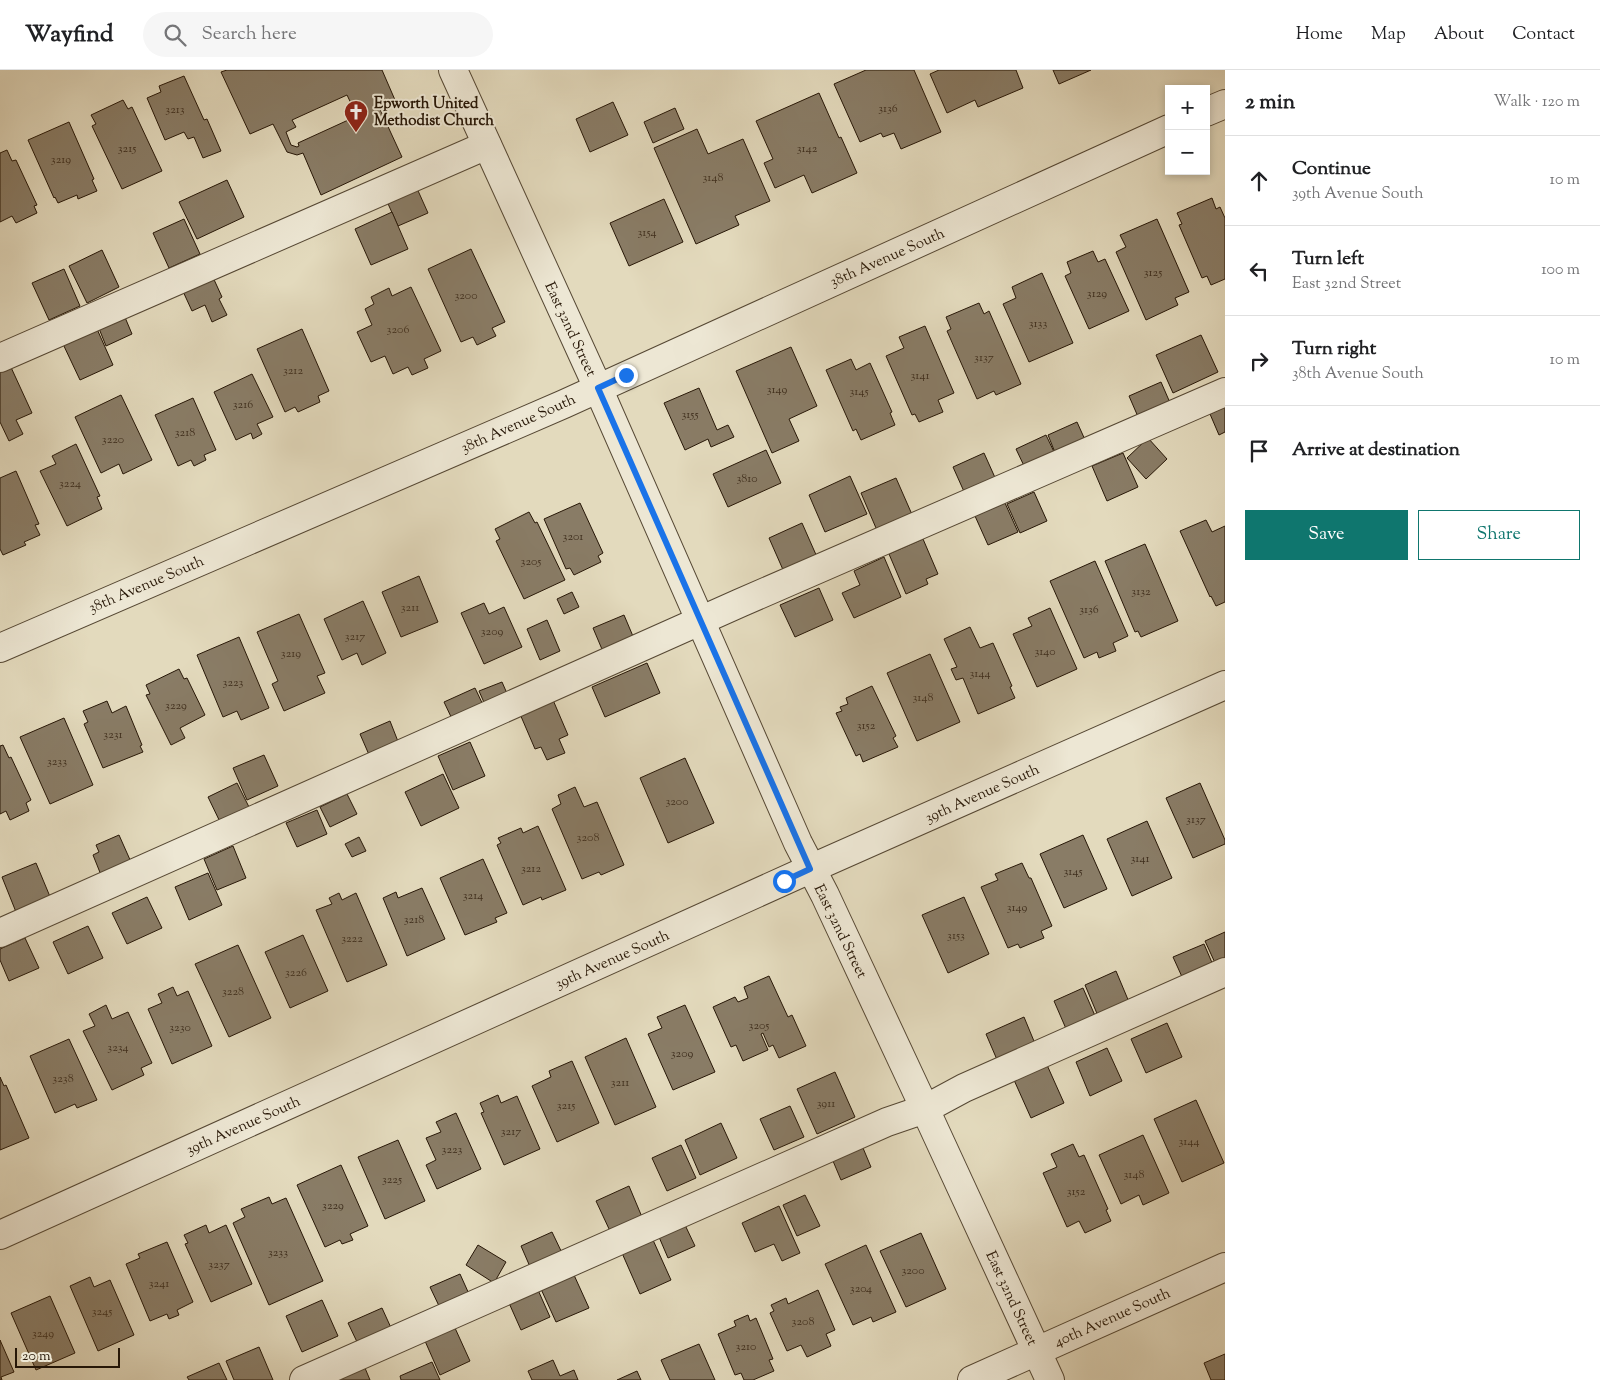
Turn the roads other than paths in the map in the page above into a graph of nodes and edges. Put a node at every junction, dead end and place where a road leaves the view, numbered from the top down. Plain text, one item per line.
1 (453, 70) edge
2 (1225, 104) edge
3 (1210, 110) edge
4 (1167, 130) edge
5 (487, 145) junction
6 (0, 358) edge
7 (598, 388) junction
8 (1225, 392) edge
9 (701, 621) junction
10 (0, 648) edge
11 (1225, 685) edge
12 (810, 869) junction
13 (0, 933) edge
14 (1225, 972) edge
15 (925, 1109) junction
16 (0, 1235) edge
17 (1225, 1267) edge
18 (1036, 1351) junction
19 (304, 1380) edge
20 (972, 1380) edge
21 (1050, 1380) edge

1 - 5 street, East 32nd Street
2 - 3 street
4 - 7 street, 38th Avenue South
5 - 6 street
5 - 7 street, East 32nd Street
7 - 9 street, East 32nd Street
7 - 10 street, 38th Avenue South
8 - 9 street
9 - 12 street, East 32nd Street
9 - 13 street
11 - 12 street, 39th Avenue South
12 - 15 street, East 32nd Street
12 - 16 street, 39th Avenue South
14 - 15 street
15 - 18 street, East 32nd Street
15 - 19 street
17 - 18 street, 40th Avenue South
18 - 20 street, 40th Avenue South
18 - 21 street, East 32nd Street

